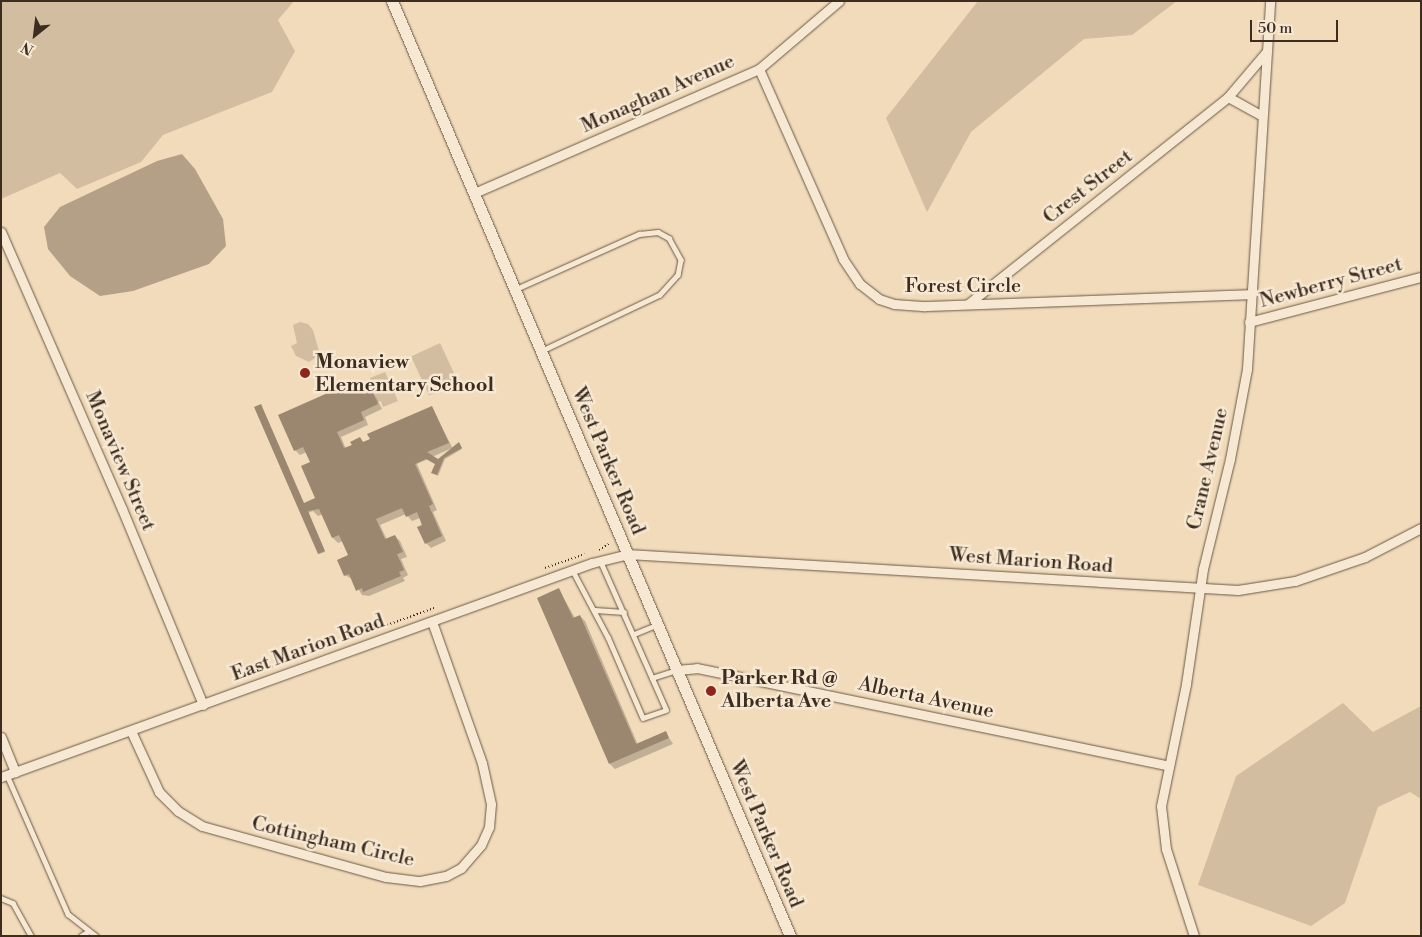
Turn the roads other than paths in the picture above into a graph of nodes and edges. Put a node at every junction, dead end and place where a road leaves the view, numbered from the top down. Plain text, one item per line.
1 (392, 1) edge
2 (839, 1) edge
3 (1270, 1) edge
4 (1267, 51) junction
5 (758, 69) junction
6 (1228, 97) junction
7 (1262, 116) junction
8 (474, 193) junction
9 (1, 232) edge
10 (1421, 277) edge
11 (515, 290) junction
12 (1250, 294) junction
13 (968, 304) junction
14 (1250, 322) junction
15 (541, 351) junction
16 (1421, 528) edge
17 (627, 554) junction
18 (600, 560) junction
19 (573, 571) junction
20 (1200, 588) junction
21 (594, 610) junction
22 (624, 612) junction
23 (432, 622) junction
24 (657, 624) junction
25 (634, 634) junction
26 (676, 670) junction
27 (652, 678) junction
28 (202, 706) junction
29 (131, 731) junction
30 (1, 737) edge
31 (1169, 766) junction
32 (8, 775) edge
33 (1, 898) edge
34 (89, 930) junction
35 (31, 936) edge
36 (81, 936) edge
37 (96, 936) edge
38 (790, 936) edge
39 (1194, 936) edge

1 - 8 street, West Parker Road
2 - 5 street, Monaghan Avenue
3 - 4 street, Crane Avenue
4 - 6 street, Crest Street
4 - 7 street, Crane Avenue
5 - 8 street, Monaghan Avenue
5 - 13 street, Forest Circle
6 - 7 street
6 - 13 street, Crest Street
7 - 12 street, Crane Avenue
8 - 11 street, West Parker Road
9 - 28 street, Monaview Street
10 - 14 street, Newberry Street
11 - 15 street, West Parker Road
11 - 15 lane
12 - 13 street, Forest Circle
12 - 14 street, Crane Avenue
14 - 20 street, Crane Avenue
15 - 17 street, West Parker Road
16 - 20 street, West Marion Road
17 - 18 street, East Marion Road
17 - 20 street, West Marion Road
17 - 24 street, West Parker Road
18 - 19 street, East Marion Road
18 - 22 lane
19 - 21 lane
19 - 23 street, East Marion Road
20 - 31 street, Crane Avenue
21 - 22 lane
21 - 27 lane
22 - 25 lane
23 - 28 street, East Marion Road
23 - 29 street, Cottingham Circle
24 - 25 lane
24 - 26 street, West Parker Road
25 - 27 lane
26 - 27 lane
26 - 31 street, Alberta Avenue
26 - 38 street, West Parker Road
28 - 29 street, East Marion Road
29 - 32 street, East Marion Road
30 - 32 street
31 - 39 street, Crane Avenue
32 - 34 lane
33 - 35 lane
34 - 36 lane
34 - 37 lane

